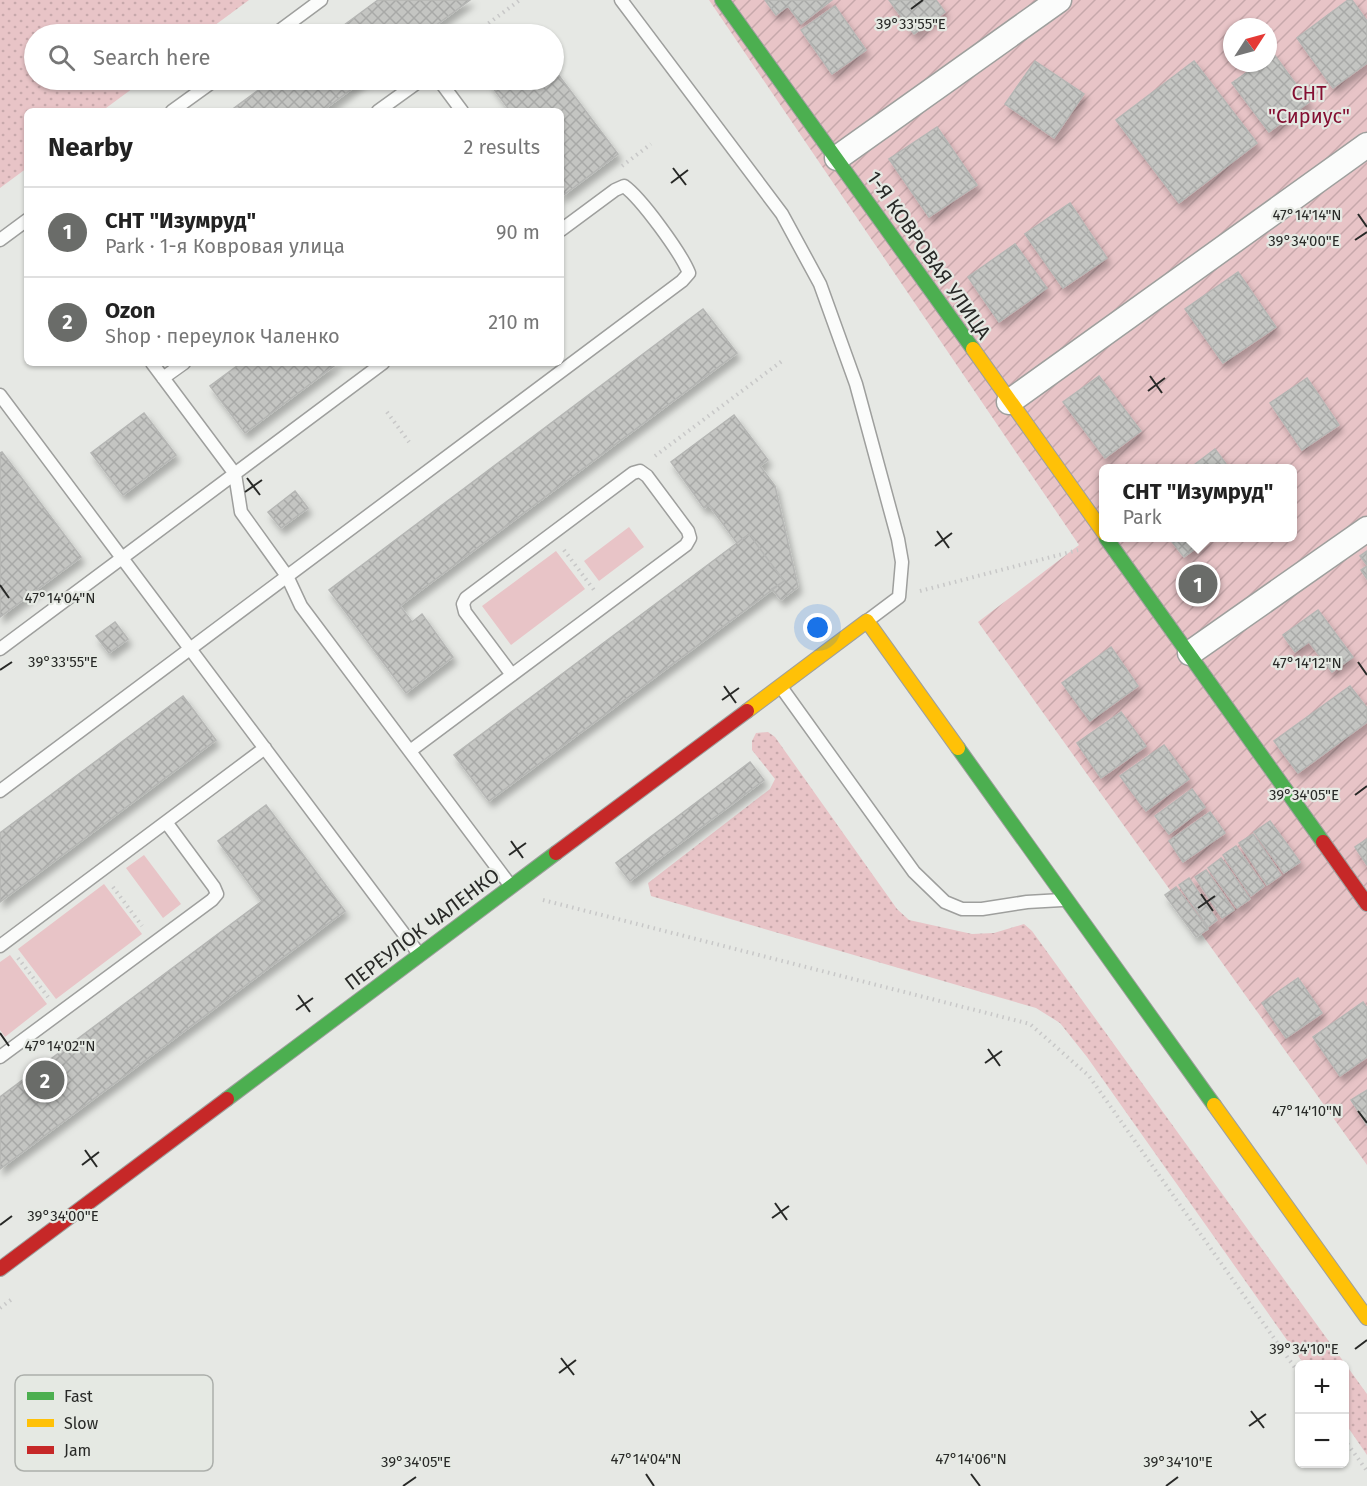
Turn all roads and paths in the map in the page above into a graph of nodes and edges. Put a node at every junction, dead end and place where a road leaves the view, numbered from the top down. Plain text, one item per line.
1 (321, 0) edge
2 (520, 0) edge
3 (621, 0) edge
4 (722, 0) edge
5 (1059, 0) edge
6 (289, 24) edge
7 (488, 24) edge
8 (201, 90) edge
9 (407, 90) edge
10 (446, 90) edge
11 (176, 108) edge
12 (382, 108) edge
13 (460, 108) edge
14 (1367, 145) edge
15 (837, 158) junction
16 (24, 222) edge
17 (564, 228) edge
18 (0, 240) edge
19 (782, 360) dead end
20 (154, 366) edge
21 (180, 366) edge
22 (379, 366) edge
23 (163, 378) junction
24 (0, 395) edge
25 (1009, 402) junction
26 (387, 412) dead end
27 (409, 442) dead end
28 (655, 456) dead end
29 (235, 474) junction
30 (1099, 527) edge
31 (1367, 529) edge
32 (1099, 539) edge
33 (559, 542) dead end
34 (1110, 542) edge
35 (122, 558) junction
36 (287, 576) junction
37 (595, 591) dead end
38 (899, 597) junction
39 (867, 621) junction
40 (0, 649) edge
41 (190, 649) junction
42 (1190, 653) junction
43 (512, 675) junction
44 (780, 686) junction
45 (265, 748) junction
46 (410, 751) junction
47 (0, 791) edge
48 (166, 822) junction
49 (109, 881) dead end
50 (511, 887) junction
51 (1067, 900) junction
52 (1367, 904) edge
53 (146, 931) dead end
54 (0, 946) edge
55 (14, 952) dead end
56 (420, 955) junction
57 (51, 1002) dead end
58 (0, 1057) edge
59 (0, 1269) edge
60 (1367, 1318) edge
61 (1295, 1369) edge
62 (1349, 1446) edge
63 (1367, 1471) edge

1 - 6 lane
2 - 7 path
3 - 38 lane
4 - 15 street, 1-Я КОВРОВАЯ УЛИЦА
5 - 15 street
8 - 11 lane
9 - 12 lane
10 - 13 lane
14 - 25 street
15 - 25 street, 1-Я КОВРОВАЯ УЛИЦА
16 - 18 lane
17 - 36 lane
19 - 28 path
20 - 23 lane
21 - 23 lane
22 - 29 lane
23 - 29 lane
24 - 35 lane
25 - 30 street, 1-Я КОВРОВАЯ УЛИЦА
26 - 27 path
29 - 35 lane
29 - 36 lane
31 - 42 street
32 - 38 path
33 - 37 path
34 - 42 street, 1-Я КОВРОВАЯ УЛИЦА
35 - 40 lane
35 - 41 lane
36 - 41 lane
36 - 46 lane
38 - 39 lane
39 - 44 street, ПЕРЕУЛОК ЧАЛЕНКО
39 - 51 street
41 - 45 lane
41 - 47 lane
42 - 52 street, 1-Я КОВРОВАЯ УЛИЦА
43 - 43 lane
43 - 46 lane
44 - 50 street, ПЕРЕУЛОК ЧАЛЕНКО
44 - 51 lane
45 - 48 lane
45 - 56 lane
46 - 50 lane
48 - 54 lane
48 - 58 lane
49 - 53 path
50 - 56 street, ПЕРЕУЛОК ЧАЛЕНКО
50 - 61 path
51 - 60 street
55 - 57 path
56 - 59 street, ПЕРЕУЛОК ЧАЛЕНКО
62 - 63 path

